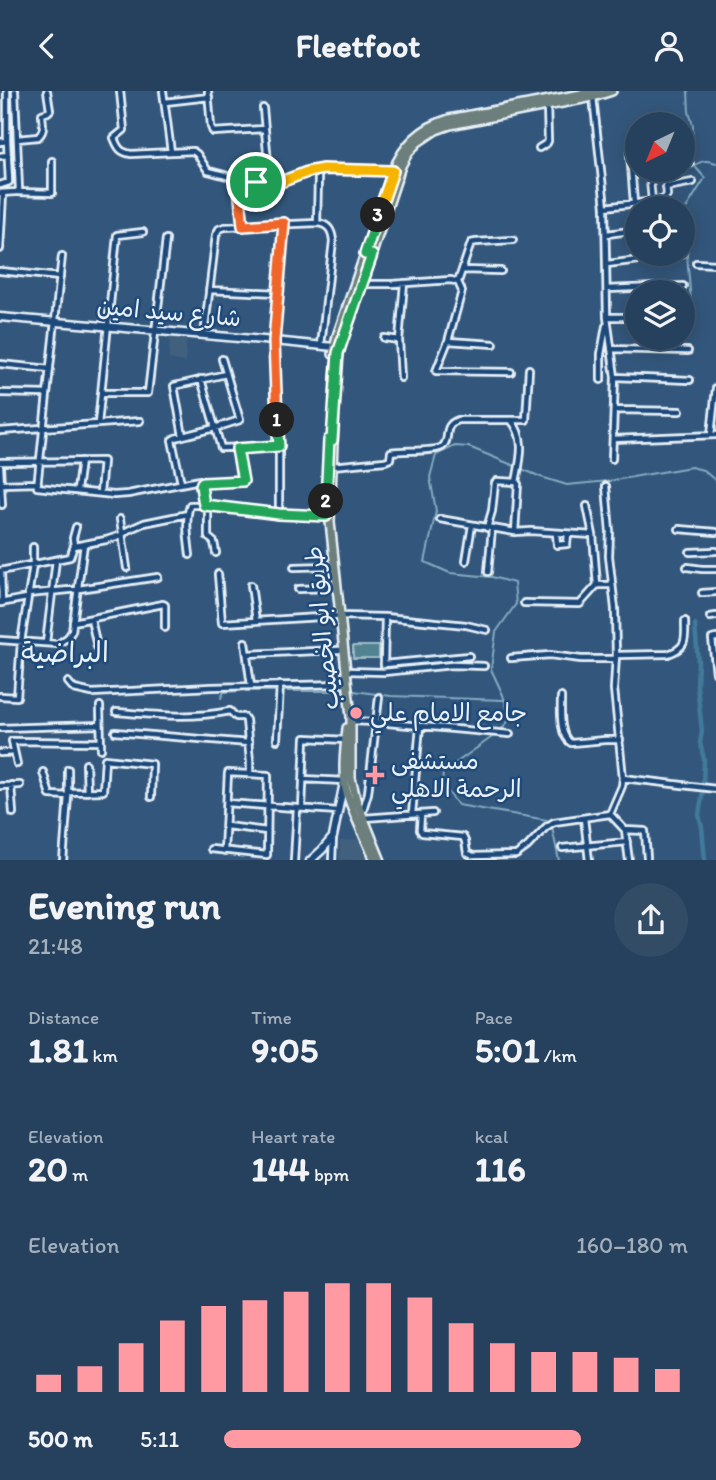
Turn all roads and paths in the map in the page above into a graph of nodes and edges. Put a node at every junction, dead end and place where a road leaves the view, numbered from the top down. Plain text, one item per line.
1 (7, 91) edge
2 (15, 91) edge
3 (47, 91) edge
4 (120, 91) edge
5 (163, 91) edge
6 (611, 91) edge
7 (594, 93) edge
8 (208, 94) edge
9 (165, 102) junction
10 (547, 106) junction
11 (263, 108) dead end
12 (265, 129) junction
13 (17, 139) junction
14 (7, 141) junction
15 (0, 142) edge
16 (539, 148) dead end
17 (171, 152) junction
18 (8, 155) junction
19 (0, 156) edge
20 (52, 161) dead end
21 (393, 171) junction
22 (317, 178) dead end
23 (238, 179) junction
24 (666, 182) edge
25 (693, 182) dead end
26 (270, 184) junction
27 (0, 185) edge
28 (666, 187) junction
29 (16, 192) junction
30 (1, 194) edge
31 (666, 196) edge
32 (625, 205) edge
33 (605, 208) junction
34 (1, 223) edge
35 (284, 223) junction
36 (317, 223) junction
37 (243, 226) junction
38 (143, 232) dead end
39 (625, 232) edge
40 (607, 234) junction
41 (166, 239) dead end
42 (513, 240) dead end
43 (0, 249) edge
44 (368, 254) junction
45 (62, 256) dead end
46 (625, 262) edge
47 (695, 263) dead end
48 (607, 264) junction
49 (716, 264) edge
50 (0, 271) edge
51 (462, 271) junction
52 (501, 271) dead end
53 (60, 277) junction
54 (458, 282) junction
55 (404, 283) junction
56 (362, 284) junction
57 (625, 288) edge
58 (607, 289) junction
59 (209, 290) junction
60 (278, 293) junction
61 (0, 317) edge
62 (607, 317) junction
63 (625, 317) edge
64 (55, 322) junction
65 (108, 326) junction
66 (156, 331) junction
67 (204, 335) junction
68 (384, 338) dead end
69 (399, 339) junction
70 (274, 341) junction
71 (448, 341) junction
72 (494, 344) dead end
73 (321, 345) junction
74 (334, 348) junction
75 (611, 349) junction
76 (688, 351) dead end
77 (222, 359) dead end
78 (0, 365) edge
79 (50, 369) junction
80 (529, 369) dead end
81 (511, 372) dead end
82 (226, 374) junction
83 (615, 377) junction
84 (401, 378) dead end
85 (201, 379) junction
86 (601, 380) dead end
87 (690, 380) dead end
88 (716, 388) edge
89 (0, 393) edge
90 (101, 393) junction
91 (47, 394) junction
92 (715, 407) edge
93 (615, 410) junction
94 (680, 411) dead end
95 (510, 419) junction
96 (140, 421) dead end
97 (98, 424) junction
98 (215, 428) junction
99 (43, 429) junction
100 (0, 431) edge
101 (713, 435) edge
102 (183, 436) junction
103 (613, 439) junction
104 (331, 440) junction
105 (279, 446) junction
106 (237, 449) junction
107 (612, 459) dead end
108 (81, 461) junction
109 (40, 462) junction
110 (0, 465) edge
111 (331, 466) junction
112 (38, 482) junction
113 (516, 482) junction
114 (181, 483) junction
115 (202, 483) junction
116 (1, 484) edge
117 (606, 486) dead end
118 (77, 490) junction
119 (100, 493) junction
120 (2, 505) dead end
121 (206, 505) junction
122 (587, 506) dead end
123 (188, 514) junction
124 (279, 514) junction
125 (326, 516) junction
126 (120, 519) dead end
127 (440, 519) dead end
128 (472, 525) junction
129 (76, 527) dead end
130 (489, 529) junction
131 (678, 529) dead end
132 (515, 532) junction
133 (716, 532) edge
134 (556, 533) junction
135 (568, 534) junction
136 (122, 535) junction
137 (593, 535) junction
138 (84, 544) junction
139 (74, 546) junction
140 (33, 547) dead end
141 (716, 551) edge
142 (690, 552) dead end
143 (216, 553) dead end
144 (190, 555) dead end
145 (56, 560) junction
146 (466, 561) dead end
147 (33, 565) junction
148 (294, 566) dead end
149 (331, 566) junction
150 (687, 567) dead end
151 (127, 568) dead end
152 (716, 569) edge
153 (0, 571) edge
154 (488, 572) dead end
155 (218, 573) dead end
156 (159, 577) dead end
157 (251, 585) dead end
158 (597, 585) junction
159 (612, 585) junction
160 (333, 588) junction
161 (79, 589) junction
162 (298, 589) dead end
163 (52, 591) junction
164 (716, 592) edge
165 (702, 593) dead end
166 (27, 596) junction
167 (1, 603) edge
168 (524, 603) dead end
169 (338, 616) junction
170 (384, 617) junction
171 (91, 619) junction
172 (256, 621) junction
173 (685, 621) dead end
174 (73, 622) junction
175 (166, 628) dead end
176 (487, 630) dead end
177 (716, 638) edge
178 (0, 640) edge
179 (21, 642) junction
180 (245, 642) dead end
181 (46, 643) junction
182 (97, 647) dead end
183 (339, 650) junction
184 (247, 654) junction
185 (469, 656) dead end
186 (615, 657) junction
187 (511, 658) dead end
188 (384, 664) junction
189 (484, 666) dead end
190 (345, 671) junction
191 (384, 671) junction
192 (716, 674) edge
193 (68, 682) dead end
194 (343, 684) junction
195 (280, 685) junction
196 (251, 686) junction
197 (0, 696) edge
198 (379, 697) dead end
199 (561, 698) dead end
200 (100, 706) dead end
201 (116, 712) dead end
202 (351, 721) junction
203 (376, 722) junction
204 (100, 725) junction
205 (420, 726) junction
206 (0, 727) edge
207 (115, 732) dead end
208 (510, 734) dead end
209 (277, 740) dead end
210 (620, 740) junction
211 (348, 741) junction
212 (101, 742) junction
213 (249, 743) junction
214 (101, 749) dead end
215 (14, 752) junction
216 (0, 753) edge
217 (16, 764) dead end
218 (86, 764) dead end
219 (68, 769) dead end
220 (43, 772) dead end
221 (250, 774) junction
222 (623, 778) junction
223 (303, 779) junction
224 (345, 781) junction
225 (11, 785) junction
226 (20, 785) dead end
227 (0, 786) edge
228 (716, 789) edge
229 (87, 792) junction
230 (68, 794) junction
231 (150, 797) dead end
232 (227, 803) junction
233 (267, 807) junction
234 (300, 808) junction
235 (339, 811) junction
236 (13, 813) dead end
237 (433, 813) dead end
238 (412, 814) junction
239 (421, 814) junction
240 (610, 814) junction
241 (363, 815) junction
242 (584, 818) junction
243 (226, 826) junction
244 (625, 830) junction
245 (267, 831) junction
246 (333, 837) junction
247 (627, 842) junction
248 (587, 846) junction
249 (562, 848) dead end
250 (211, 849) dead end
251 (224, 851) junction
252 (520, 852) junction
253 (495, 858) edge
254 (647, 858) dead end
255 (63, 860) edge
256 (294, 860) edge
257 (310, 860) edge
258 (332, 860) edge
259 (375, 860) edge
260 (381, 860) edge
261 (522, 860) edge
262 (589, 860) edge
263 (629, 860) edge

1 - 14 street
2 - 13 street
3 - 13 street
4 - 17 street
5 - 9 street
6 - 7 main road, طريق ابو الخصيب
7 - 10 main road, طريق ابو الخصيب
7 - 21 main road, طريق ابو الخصيب
7 - 33 street
8 - 9 street
8 - 12 street
9 - 17 street
10 - 16 street
10 - 44 main road, طريق ابو الخصيب
11 - 12 street
12 - 26 street
13 - 29 street
14 - 15 street
14 - 18 street
17 - 23 street
18 - 19 street
18 - 27 street
20 - 29 street
21 - 26 street
21 - 44 main road, طريق ابو الخصيب
22 - 36 street
23 - 26 street
23 - 37 street
24 - 28 street
25 - 28 street
28 - 31 street
29 - 30 street
30 - 34 street
32 - 33 street
33 - 40 street
34 - 43 street
35 - 36 street
35 - 37 street
35 - 60 street
36 - 73 street
37 - 59 street
38 - 65 street
39 - 40 street
40 - 48 street
41 - 66 street
42 - 51 street
44 - 56 main road, طريق ابو الخصيب
44 - 74 main road, طريق ابو الخصيب
45 - 53 street
46 - 48 street
47 - 49 street
48 - 58 street
50 - 53 street
51 - 52 street
51 - 54 street
53 - 64 street
54 - 55 street
54 - 71 street
55 - 56 street
55 - 69 street
56 - 104 main road, طريق ابو الخصيب
57 - 58 street
58 - 62 street
59 - 60 street
59 - 67 street
60 - 70 street
61 - 64 street, شارع سيد امين
62 - 63 street
62 - 75 street
62 - 86 street
64 - 65 street, شارع سيد امين
64 - 79 street
65 - 66 street, شارع سيد امين
65 - 90 street
66 - 67 street, شارع سيد امين
66 - 90 street
67 - 70 street, شارع سيد امين
68 - 69 street
69 - 84 street
70 - 73 street, شارع سيد امين
70 - 105 street
71 - 72 street
71 - 81 street
73 - 74 street, شارع سيد امين
74 - 104 main road, طريق ابو الخصيب
75 - 76 street
75 - 83 street
77 - 82 street
78 - 79 street
79 - 91 street
80 - 95 street
82 - 85 street
82 - 98 street
83 - 87 street
83 - 93 street
85 - 98 street
85 - 102 street
88 - 92 street
89 - 91 street
90 - 97 street
91 - 99 street
92 - 101 street
93 - 94 street
93 - 103 street
95 - 111 street
95 - 113 street
96 - 97 street
97 - 99 street
98 - 102 street
98 - 106 street
99 - 100 street
99 - 109 street
101 - 103 street
102 - 114 street
103 - 107 street
104 - 111 main road, طريق ابو الخصيب
104 - 125 main road, طريق ابو الخصيب
105 - 106 street
105 - 124 street
106 - 115 street
108 - 109 street
108 - 118 street
108 - 119 street
109 - 110 street
109 - 112 street
110 - 116 street
111 - 169 main road, طريق ابو الخصيب
112 - 116 street
112 - 118 street
113 - 130 street
113 - 132 street
114 - 115 street
114 - 119 street
115 - 121 street
116 - 120 street
117 - 159 street
118 - 119 street
121 - 123 street
121 - 124 street
121 - 143 street
122 - 137 street
123 - 136 street
123 - 144 street
124 - 125 street
125 - 149 main road, طريق ابو الخصيب
126 - 136 street
127 - 128 street
128 - 130 street
128 - 146 street
129 - 139 street
130 - 132 street
130 - 154 street
131 - 133 street
132 - 134 street
134 - 135 street
134 - 135 street
135 - 137 street
136 - 138 street
136 - 151 street
137 - 158 street
138 - 139 street
138 - 161 street
139 - 145 street
140 - 147 street
141 - 142 street
145 - 147 street
145 - 163 street
147 - 153 street
147 - 166 street
148 - 149 street
149 - 160 main road, طريق ابو الخصيب
150 - 152 street
153 - 167 street
155 - 172 street
156 - 161 street
157 - 172 street
158 - 159 street
158 - 168 street
159 - 186 street
160 - 162 street
160 - 169 main road, طريق ابو الخصيب
161 - 163 street
161 - 174 street
163 - 166 street
163 - 181 street
164 - 165 street
166 - 167 street
166 - 179 street
169 - 170 street
169 - 172 street
169 - 183 main road, طريق ابو الخصيب
169 - 190 main road, طريق ابو الخصيب
170 - 176 street
170 - 188 street
171 - 174 street
171 - 175 street
171 - 182 street
173 - 186 street
174 - 181 street
177 - 192 street
178 - 179 street
179 - 181 street
179 - 197 street
180 - 184 street
183 - 184 street
183 - 194 main road, طريق ابو الخصيب
184 - 196 street
185 - 188 street
186 - 187 street
186 - 210 street
188 - 191 street
189 - 191 street
190 - 191 street
190 - 202 main road, طريق ابو الخصيب
193 - 196 street
194 - 195 street
194 - 211 main road, طريق ابو الخصيب
195 - 196 street
195 - 209 street
198 - 203 street
199 - 210 street
200 - 204 street
201 - 213 street
202 - 203 street
202 - 211 main road, طريق ابو الخصيب
203 - 205 street
203 - 241 street
204 - 206 street
204 - 212 street
205 - 208 street
205 - 238 street
207 - 213 street
210 - 222 street
211 - 223 street
211 - 224 main road, طريق ابو الخصيب
211 - 241 main road, طريق ابو الخصيب
212 - 214 street
212 - 215 street
213 - 221 street
215 - 216 street
215 - 217 street
218 - 229 street
219 - 230 street
220 - 230 street
221 - 232 street
221 - 233 street
222 - 228 street
222 - 240 street
223 - 224 street
223 - 234 street
224 - 235 street
224 - 259 main road, طريق ابو الخصيب
225 - 226 street
225 - 227 street
225 - 236 street
229 - 230 street
229 - 231 street
230 - 255 street
232 - 233 street
232 - 243 street
233 - 234 street
233 - 245 street
234 - 235 street
234 - 256 street
235 - 246 street
237 - 239 street
238 - 239 street
238 - 241 street
239 - 253 street
240 - 242 street
240 - 244 street
241 - 260 main road, طريق ابو الخصيب
242 - 248 street
242 - 252 street
243 - 245 street
243 - 251 street
244 - 247 street
244 - 254 street
245 - 251 street
246 - 257 street
246 - 258 street
247 - 248 street
247 - 263 street
248 - 249 street
248 - 262 street
250 - 251 street
252 - 253 street
252 - 261 street

